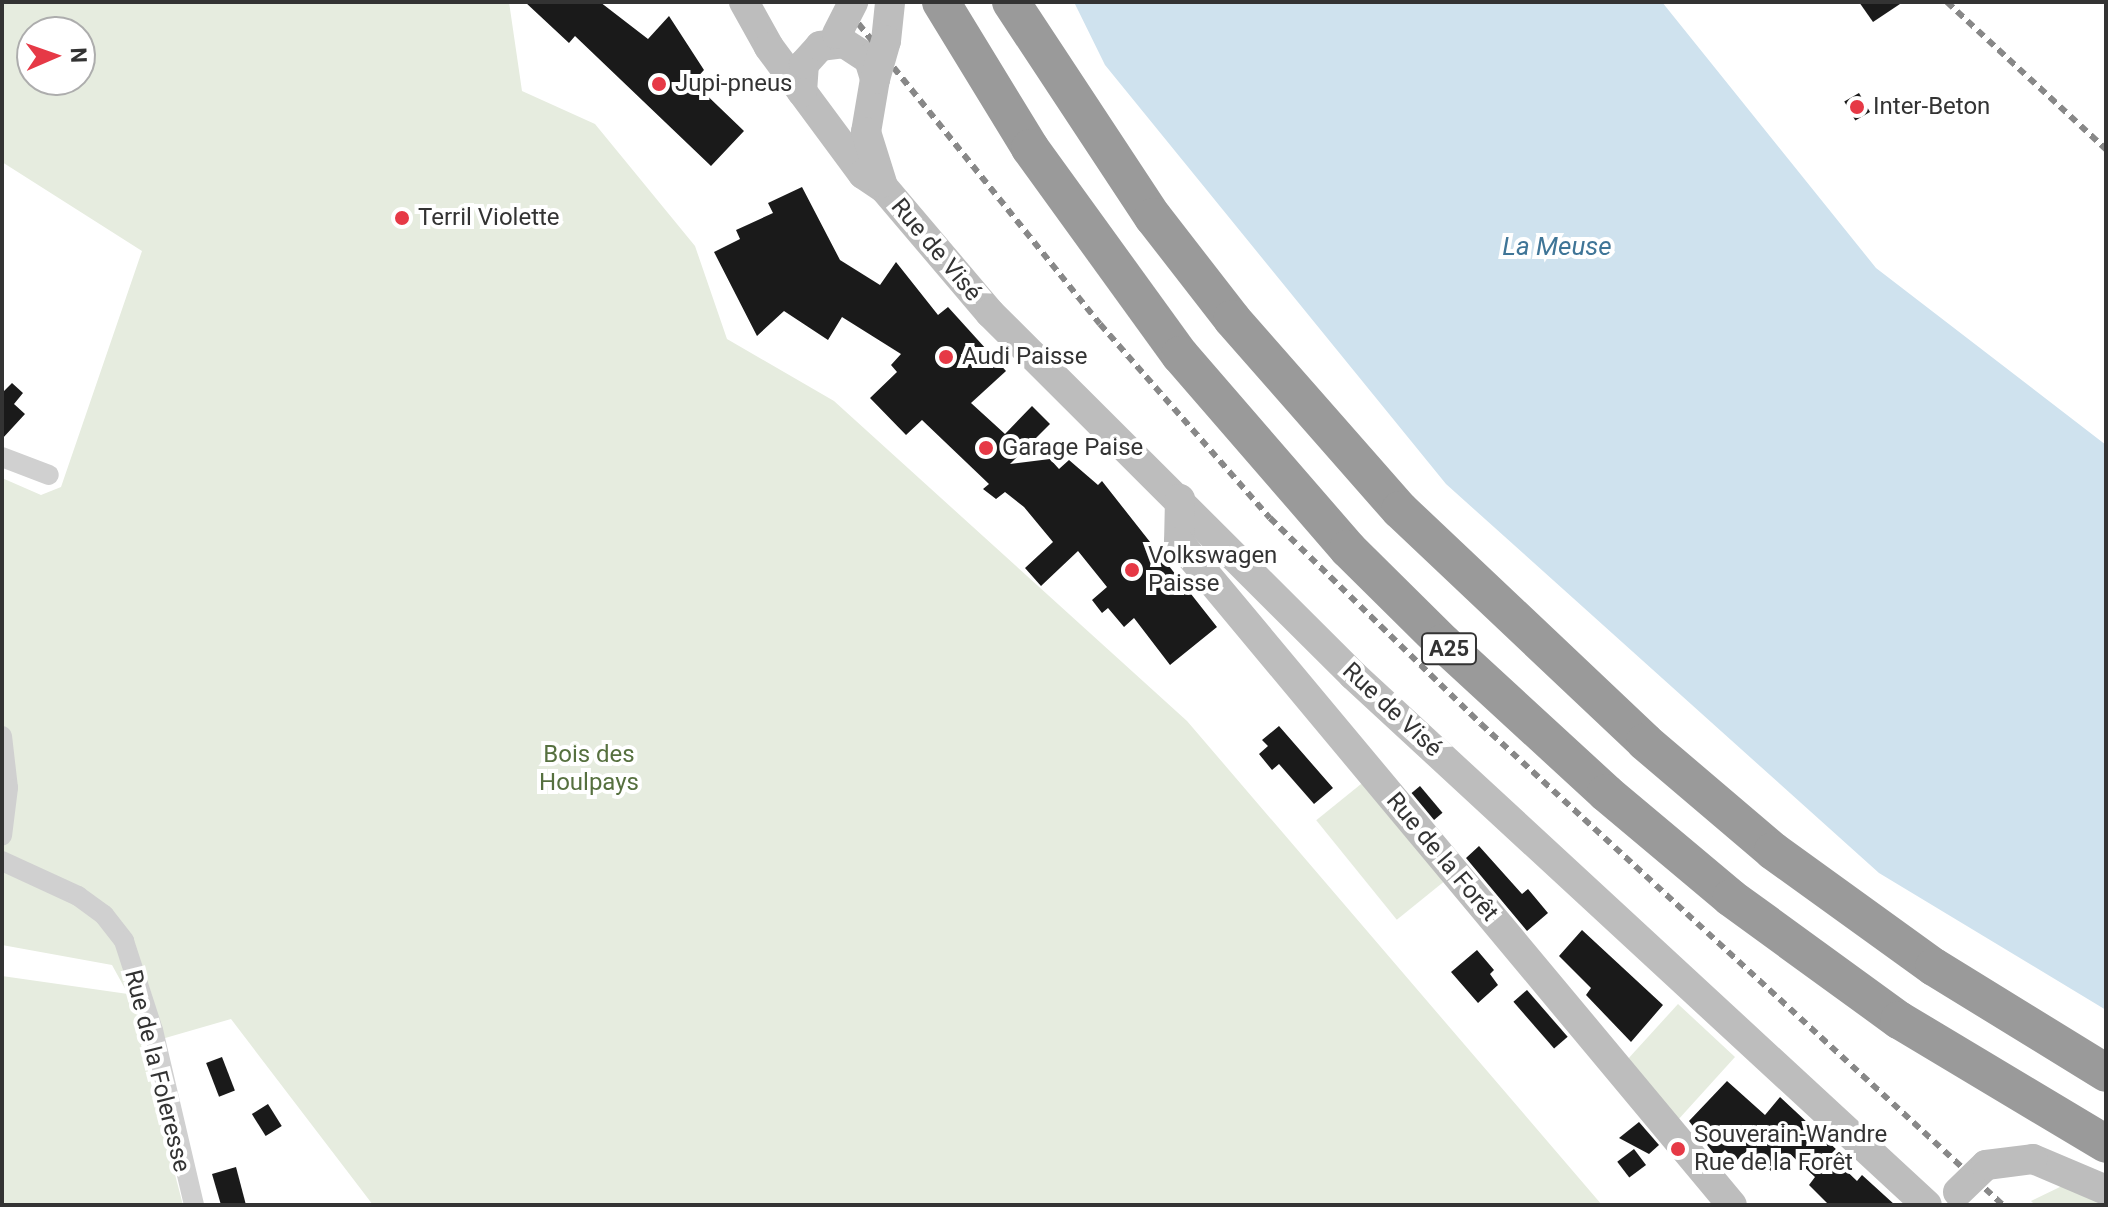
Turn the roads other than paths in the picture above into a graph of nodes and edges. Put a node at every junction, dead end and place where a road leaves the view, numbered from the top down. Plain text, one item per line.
1 (853, 2) edge
2 (890, 2) edge
3 (941, 2) edge
4 (1011, 2) edge
5 (752, 13) edge
6 (832, 42) junction
7 (871, 91) junction
8 (810, 102) junction
9 (884, 188) junction
10 (2, 457) edge
11 (49, 475) dead end
12 (1180, 499) junction
13 (2, 736) edge
14 (2, 836) edge
15 (2, 861) edge
16 (2106, 1073) edge
17 (2106, 1144) edge
18 (2106, 1190) edge
19 (1953, 1199) edge
20 (194, 1205) edge
21 (1732, 1205) edge
22 (1927, 1205) edge

1 - 6 main road, bridge
2 - 7 main road, bridge
3 - 17 highway, A25
4 - 16 highway, A25
5 - 6 main road, Rue de Visé
5 - 8 main road, Rue de Visé
6 - 7 main road, Rue de Visé
6 - 8 main road
7 - 8 main road
7 - 9 main road, Rue de Visé
8 - 9 main road, Rue de Visé
9 - 12 main road, Rue de Visé
10 - 11 street
12 - 21 main road, Rue de la Forêt
12 - 22 main road, Rue de Visé
13 - 14 street
15 - 20 street, Rue de la Foleresse
18 - 19 main road, bridge

